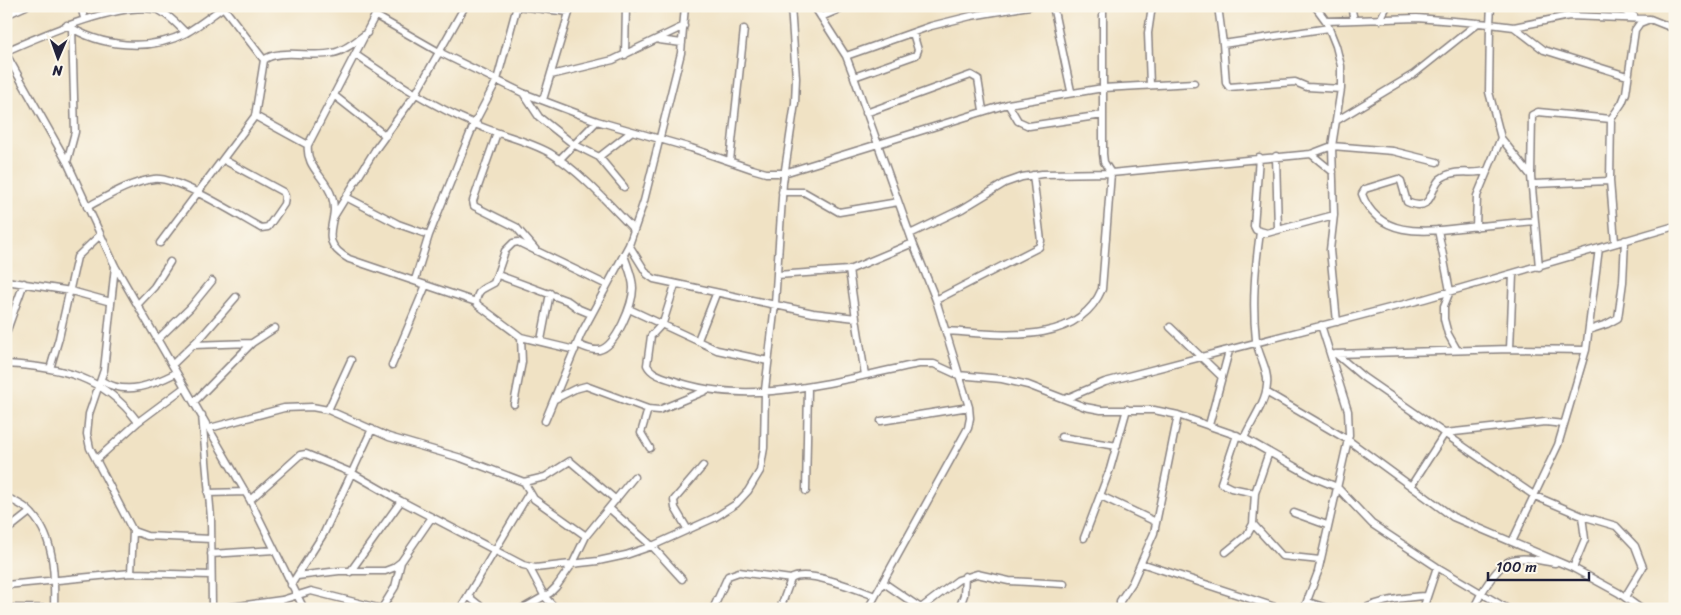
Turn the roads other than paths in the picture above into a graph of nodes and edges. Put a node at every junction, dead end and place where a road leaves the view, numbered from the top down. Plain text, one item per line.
1 (26, 6) edge
2 (81, 6) edge
3 (380, 6) edge
4 (464, 6) edge
5 (517, 6) edge
6 (643, 6) edge
7 (685, 6) edge
8 (791, 6) edge
9 (814, 6) edge
10 (847, 6) edge
11 (1029, 6) edge
12 (1053, 6) edge
13 (1103, 6) edge
14 (1152, 6) edge
15 (1218, 6) edge
16 (1315, 6) edge
17 (1352, 6) edge
18 (1387, 6) edge
19 (1491, 6) edge
20 (1616, 6) edge
21 (224, 7) edge
22 (626, 7) edge
23 (160, 8) edge
24 (570, 9) edge
25 (6, 15) edge
26 (376, 16) junction
27 (821, 17) junction
28 (84, 18) junction
29 (1637, 18) junction
30 (1650, 19) junction
31 (1354, 20) junction
32 (1380, 20) junction
33 (1326, 21) junction
34 (1478, 23) junction
35 (1490, 24) junction
36 (69, 26) junction
37 (684, 26) junction
38 (1514, 27) junction
39 (1329, 28) junction
40 (744, 29) dead end
41 (1675, 29) edge
42 (368, 32) junction
43 (186, 33) junction
44 (913, 33) junction
45 (659, 40) junction
46 (682, 43) junction
47 (1224, 44) junction
48 (6, 52) edge
49 (440, 52) junction
50 (356, 55) junction
51 (625, 55) junction
52 (846, 56) junction
53 (264, 60) junction
54 (551, 75) junction
55 (1627, 76) junction
56 (854, 77) junction
57 (497, 80) junction
58 (1194, 84) dead end
59 (1150, 85) junction
60 (1103, 88) junction
61 (1341, 89) junction
62 (1071, 92) junction
63 (523, 93) junction
64 (415, 95) junction
65 (335, 96) junction
66 (543, 100) junction
67 (1008, 104) junction
68 (983, 110) junction
69 (866, 114) junction
70 (1103, 115) junction
71 (255, 116) junction
72 (1611, 119) junction
73 (597, 121) junction
74 (1336, 122) junction
75 (474, 124) junction
76 (631, 132) junction
77 (497, 133) junction
78 (386, 136) junction
79 (1501, 138) junction
80 (658, 140) junction
81 (573, 144) junction
82 (878, 144) junction
83 (308, 145) junction
84 (1332, 146) junction
85 (1311, 154) junction
86 (1276, 156) junction
87 (599, 157) junction
88 (1259, 158) junction
89 (224, 160) junction
90 (559, 160) junction
91 (730, 161) junction
92 (67, 162) junction
93 (1436, 162) dead end
94 (1486, 171) junction
95 (1333, 172) junction
96 (784, 173) junction
97 (1111, 173) junction
98 (1033, 176) junction
99 (1531, 176) junction
100 (1610, 182) junction
101 (1534, 184) junction
102 (624, 187) dead end
103 (782, 192) junction
104 (197, 193) junction
105 (346, 196) junction
106 (898, 202) junction
107 (87, 207) junction
108 (1334, 215) junction
109 (331, 221) junction
110 (1535, 221) junction
111 (1675, 226) edge
112 (1476, 227) junction
113 (634, 230) junction
114 (1278, 230) junction
115 (1438, 230) junction
116 (1260, 232) junction
117 (910, 234) junction
118 (100, 235) junction
119 (429, 235) junction
120 (1625, 240) junction
121 (1615, 242) junction
122 (160, 243) dead end
123 (913, 243) junction
124 (629, 245) junction
125 (1599, 248) junction
126 (536, 250) junction
127 (624, 255) junction
128 (170, 262) dead end
129 (115, 266) junction
130 (1539, 267) junction
131 (849, 270) junction
132 (1513, 274) junction
133 (498, 275) junction
134 (777, 275) junction
135 (6, 280) edge
136 (414, 280) junction
137 (212, 282) dead end
138 (24, 283) junction
139 (426, 285) junction
140 (607, 285) junction
141 (675, 285) junction
142 (71, 291) junction
143 (1450, 292) junction
144 (550, 293) junction
145 (716, 294) junction
146 (236, 298) dead end
147 (936, 300) junction
148 (111, 302) junction
149 (476, 302) junction
150 (138, 304) junction
151 (775, 304) junction
152 (629, 309) junction
153 (591, 314) junction
154 (856, 318) junction
155 (1337, 322) junction
156 (663, 323) junction
157 (8, 324) edge
158 (1321, 325) junction
159 (1170, 327) dead end
160 (275, 328) dead end
161 (1589, 330) junction
162 (946, 331) junction
163 (6, 333) edge
164 (521, 337) junction
165 (157, 340) junction
166 (541, 340) junction
167 (698, 340) junction
168 (252, 343) junction
169 (1257, 343) junction
170 (193, 345) junction
171 (576, 347) junction
172 (1510, 349) junction
173 (1458, 350) junction
174 (1586, 350) junction
175 (1229, 351) junction
176 (1328, 354) junction
177 (1336, 354) junction
178 (1202, 358) junction
179 (351, 360) dead end
180 (768, 361) junction
181 (6, 364) edge
182 (172, 365) junction
183 (392, 365) dead end
184 (50, 369) junction
185 (176, 374) junction
186 (865, 375) junction
187 (958, 375) junction
188 (1222, 377) junction
189 (101, 383) junction
190 (185, 387) junction
191 (808, 388) junction
192 (706, 390) junction
193 (765, 390) junction
194 (1266, 392) junction
195 (555, 399) junction
196 (1065, 399) junction
197 (194, 402) junction
198 (514, 404) dead end
199 (969, 407) junction
200 (648, 409) junction
201 (1127, 409) junction
202 (328, 410) junction
203 (202, 414) junction
204 (1178, 415) junction
205 (881, 421) dead end
206 (138, 422) junction
207 (545, 422) dead end
208 (1564, 424) junction
209 (1209, 425) junction
210 (210, 428) junction
211 (372, 429) junction
212 (1445, 433) junction
213 (1237, 435) junction
214 (1061, 437) dead end
215 (1244, 438) junction
216 (1348, 440) junction
217 (1117, 446) junction
218 (650, 448) dead end
219 (1269, 452) junction
220 (96, 460) junction
221 (703, 466) dead end
222 (352, 472) junction
223 (634, 477) dead end
224 (524, 482) junction
225 (1411, 486) junction
226 (1337, 487) junction
227 (806, 491) dead end
228 (246, 492) junction
229 (208, 493) junction
230 (529, 493) junction
231 (1255, 493) junction
232 (1101, 496) junction
233 (1535, 496) junction
234 (6, 497) edge
235 (250, 500) junction
236 (616, 500) junction
237 (401, 501) junction
238 (610, 509) junction
239 (30, 512) junction
240 (1294, 513) dead end
241 (1582, 516) junction
242 (432, 517) junction
243 (1156, 522) junction
244 (1253, 524) junction
245 (1327, 525) junction
246 (688, 530) junction
247 (6, 531) edge
248 (133, 531) junction
249 (586, 536) junction
250 (1084, 538) dead end
251 (211, 539) junction
252 (1512, 542) junction
253 (652, 546) junction
254 (495, 549) junction
255 (274, 550) junction
256 (1226, 552) dead end
257 (211, 554) junction
258 (1320, 560) junction
259 (401, 562) junction
260 (1141, 563) junction
261 (573, 564) junction
262 (1565, 564) junction
263 (529, 568) junction
264 (1437, 568) junction
265 (1573, 568) junction
266 (350, 572) junction
267 (131, 574) junction
268 (211, 574) junction
269 (297, 576) junction
270 (966, 576) junction
271 (54, 579) junction
272 (682, 579) dead end
273 (791, 579) junction
274 (884, 582) junction
275 (1064, 584) dead end
276 (6, 585) edge
277 (291, 585) junction
278 (1481, 592) junction
279 (297, 595) junction
280 (875, 596) junction
281 (1427, 596) junction
282 (468, 597) junction
283 (544, 597) junction
284 (1625, 597) junction
285 (1308, 602) junction
286 (255, 606) edge
287 (6, 608) edge
288 (54, 608) edge
289 (782, 608) edge
290 (921, 608) edge
291 (90, 609) edge
292 (212, 609) edge
293 (216, 609) edge
294 (304, 609) edge
295 (382, 609) edge
296 (460, 609) edge
297 (482, 609) edge
298 (522, 609) edge
299 (556, 609) edge
300 (713, 609) edge
301 (868, 609) edge
302 (959, 609) edge
303 (1120, 609) edge
304 (1281, 609) edge
305 (1304, 609) edge
306 (1330, 609) edge
307 (1363, 609) edge
308 (1423, 609) edge
309 (1474, 609) edge
310 (1508, 609) edge
311 (1641, 609) edge

1 - 25 street
2 - 28 street
3 - 26 street
4 - 49 street
5 - 24 street
5 - 57 street
6 - 22 street
7 - 37 street
8 - 96 street
9 - 27 street
10 - 27 street
11 - 44 street
12 - 62 street
13 - 60 street
14 - 59 street
15 - 47 street
16 - 33 street
17 - 31 street
18 - 32 street
19 - 35 street
20 - 29 street
21 - 43 street
21 - 53 street
22 - 51 street
23 - 28 street
23 - 43 street
24 - 54 street
26 - 42 street
26 - 49 street
27 - 52 street
28 - 36 street
29 - 30 street
29 - 38 street
30 - 41 street
30 - 55 street
31 - 32 street
31 - 33 street
32 - 34 street
33 - 39 street
34 - 35 street
34 - 74 street
35 - 38 street
35 - 79 street
36 - 43 street
36 - 48 street
36 - 92 street
37 - 45 street
37 - 46 street
38 - 55 street
39 - 47 street
39 - 61 street
40 - 91 street
42 - 50 street
42 - 53 street
44 - 52 street
44 - 56 street
45 - 46 street
45 - 51 street
46 - 80 street
47 - 61 street
48 - 92 street
49 - 57 street
49 - 64 street
50 - 64 street
50 - 65 street
51 - 54 street
52 - 56 street
53 - 71 street
54 - 66 street
55 - 72 street
56 - 69 street
57 - 63 street
57 - 75 street
58 - 59 street
59 - 60 street
60 - 62 street
60 - 70 street
61 - 74 street
62 - 67 street
63 - 66 street
63 - 81 street
64 - 75 street
64 - 78 street
65 - 78 street
65 - 83 street
66 - 73 street
67 - 68 street
67 - 70 street
68 - 69 street
68 - 82 street
69 - 82 street
70 - 97 street
71 - 83 street
71 - 89 street
72 - 99 street
72 - 100 street
73 - 76 street
73 - 81 street
74 - 84 street
75 - 77 street
75 - 119 street
76 - 80 street
76 - 87 street
77 - 90 street
77 - 126 street
78 - 105 street
79 - 94 street
79 - 99 street
80 - 91 street
80 - 113 street
81 - 87 street
81 - 90 street
82 - 96 street
82 - 106 street
83 - 109 street
84 - 85 street
84 - 93 street
84 - 95 street
85 - 86 street
85 - 95 street
86 - 88 street
86 - 114 street
87 - 102 street
88 - 97 street
88 - 116 street
89 - 104 street
89 - 104 street
90 - 113 street
91 - 96 street
92 - 107 street
94 - 112 street
94 - 115 street
95 - 108 street
96 - 103 street
97 - 98 street
97 - 162 street
98 - 117 street
98 - 147 street
99 - 101 street
100 - 101 street
100 - 121 street
101 - 110 street
103 - 106 street
103 - 134 street
104 - 107 street
104 - 122 street
105 - 109 street
105 - 119 street
106 - 117 street
107 - 118 street
108 - 114 street
108 - 155 street
109 - 136 street
110 - 112 street
110 - 130 street
111 - 120 street
112 - 115 street
113 - 124 street
114 - 116 street
115 - 143 street
116 - 169 street
117 - 123 street
118 - 129 street
118 - 142 street
119 - 136 street
120 - 121 street
120 - 161 street
121 - 125 street
123 - 131 street
123 - 147 street
124 - 127 street
124 - 141 street
125 - 130 street
125 - 161 street
126 - 133 street
126 - 140 street
127 - 140 street
127 - 152 street
128 - 150 street
129 - 148 street
129 - 150 street
130 - 132 street
131 - 134 street
131 - 154 street
132 - 143 street
132 - 172 street
133 - 144 street
133 - 149 street
134 - 151 street
135 - 138 street
136 - 139 street
137 - 165 street
138 - 142 street
138 - 157 street
139 - 149 street
139 - 183 street
140 - 153 street
141 - 145 street
141 - 156 street
142 - 148 street
142 - 184 street
143 - 155 street
143 - 173 street
144 - 153 street
144 - 166 street
145 - 151 street
145 - 167 street
146 - 170 street
147 - 162 street
148 - 189 street
149 - 164 street
150 - 165 street
151 - 154 street
151 - 180 street
152 - 156 street
152 - 171 street
153 - 171 street
154 - 186 street
155 - 158 street
156 - 167 street
156 - 192 street
157 - 163 street
158 - 169 street
158 - 176 street
159 - 178 street
160 - 168 street
161 - 174 street
162 - 187 street
164 - 166 street
164 - 198 street
165 - 182 street
166 - 171 street
167 - 180 street
168 - 170 street
168 - 197 street
169 - 175 street
169 - 194 street
170 - 182 street
171 - 195 street
172 - 173 street
172 - 174 street
173 - 177 street
174 - 208 street
175 - 178 street
175 - 188 street
176 - 177 street
176 - 216 street
177 - 212 street
178 - 188 street
178 - 196 street
179 - 202 street
180 - 193 street
181 - 184 street
182 - 185 street
184 - 189 street
185 - 189 street
185 - 190 street
186 - 187 street
186 - 191 street
187 - 196 street
187 - 199 street
188 - 209 street
189 - 206 street
189 - 220 street
190 - 197 street
190 - 206 street
191 - 193 street
191 - 227 street
192 - 193 street
192 - 200 street
193 - 246 street
194 - 215 street
194 - 216 street
195 - 200 street
195 - 207 street
196 - 201 street
197 - 203 street
199 - 205 street
199 - 274 street
200 - 218 street
201 - 204 street
201 - 217 street
202 - 210 street
202 - 211 street
203 - 210 street
203 - 229 street
204 - 209 street
204 - 243 street
206 - 220 street
208 - 212 street
208 - 233 street
209 - 213 street
210 - 228 street
211 - 222 street
211 - 224 street
212 - 225 street
212 - 233 street
213 - 215 street
213 - 231 street
214 - 217 street
215 - 219 street
216 - 225 street
216 - 226 street
217 - 232 street
219 - 226 street
219 - 231 street
220 - 248 street
221 - 246 street
222 - 235 street
222 - 237 street
222 - 269 street
223 - 236 street
224 - 230 street
224 - 236 street
225 - 252 street
226 - 245 street
226 - 264 street
228 - 229 street
228 - 235 street
229 - 251 street
230 - 249 street
230 - 254 street
231 - 244 street
232 - 243 street
232 - 250 street
233 - 241 street
233 - 252 street
234 - 239 street
235 - 255 street
236 - 238 street
237 - 242 street
237 - 266 street
238 - 249 street
238 - 253 street
239 - 247 street
239 - 271 street
240 - 245 street
241 - 265 street
241 - 284 street
242 - 254 street
242 - 259 street
243 - 260 street
244 - 256 street
244 - 258 street
245 - 258 street
246 - 253 street
248 - 251 street
248 - 267 street
249 - 261 street
251 - 257 street
252 - 262 street
253 - 261 street
253 - 272 street
254 - 263 street
254 - 282 street
255 - 257 street
255 - 277 street
257 - 268 street
258 - 285 street
259 - 266 street
259 - 295 street
260 - 303 street
260 - 304 street
261 - 263 street
261 - 283 street
262 - 265 street
262 - 278 street
263 - 283 street
264 - 278 street
264 - 281 street
265 - 284 street
266 - 269 street
267 - 268 street
267 - 271 street
268 - 292 street
269 - 277 street
270 - 275 street
270 - 290 street
270 - 302 street
271 - 276 street
271 - 288 street
273 - 280 street
273 - 289 street
273 - 300 street
274 - 280 street
274 - 290 street
277 - 279 street
278 - 309 street
278 - 310 street
279 - 286 street
279 - 294 street
279 - 295 street
280 - 301 street
281 - 307 street
281 - 308 street
282 - 296 street
282 - 297 street
283 - 298 street
283 - 299 street
284 - 311 street
285 - 305 street
285 - 306 street
286 - 293 street
287 - 288 street
288 - 291 street

